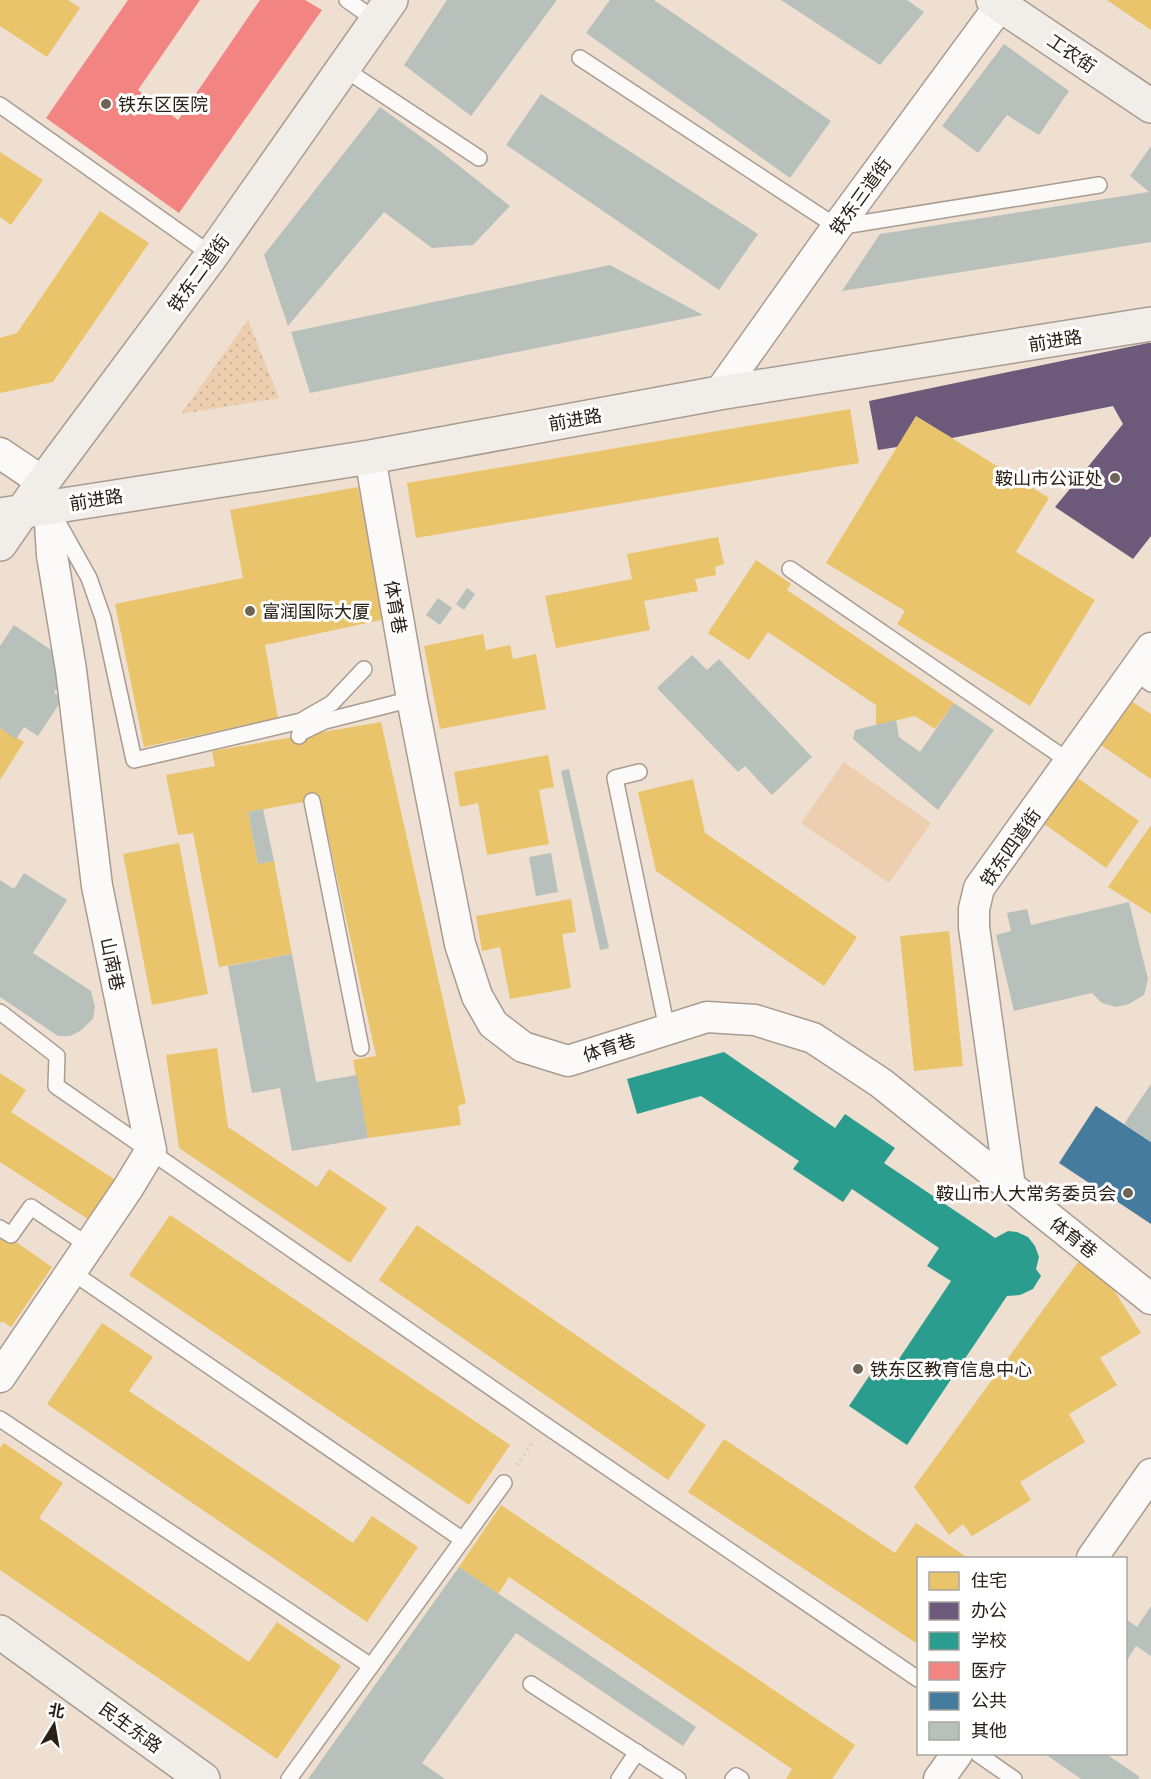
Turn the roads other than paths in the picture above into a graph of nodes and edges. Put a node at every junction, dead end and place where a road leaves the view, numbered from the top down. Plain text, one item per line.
1 (347, 0) edge
2 (1000, 2) edge
3 (384, 10) edge
4 (580, 58) dead end
5 (344, 68) junction
6 (0, 105) edge
7 (1151, 106) edge
8 (479, 158) dead end
9 (1099, 185) dead end
10 (837, 227) junction
11 (212, 255) junction
12 (1151, 324) edge
13 (719, 393) junction
14 (0, 453) edge
15 (370, 457) junction
16 (29, 504) edge
17 (0, 544) edge
18 (790, 569) dead end
19 (1145, 668) edge
20 (364, 669) dead end
21 (412, 699) junction
22 (299, 736) dead end
23 (1070, 762) junction
24 (639, 772) dead end
25 (312, 801) dead end
26 (0, 1012) edge
27 (667, 1029) junction
28 (361, 1048) dead end
29 (151, 1150) junction
30 (1010, 1186) junction
31 (0, 1228) edge
32 (89, 1246) junction
33 (72, 1272) junction
34 (1151, 1299) edge
35 (0, 1377) edge
36 (0, 1419) edge
37 (1151, 1474) edge
38 (504, 1483) road end
39 (463, 1540) junction
40 (1093, 1557) edge
41 (0, 1632) edge
42 (371, 1666) junction
43 (917, 1678) edge
44 (531, 1684) dead end
45 (637, 1752) junction
46 (956, 1755) edge
47 (979, 1755) edge
48 (203, 1779) edge
49 (289, 1779) edge
50 (619, 1779) edge
51 (678, 1779) edge
52 (734, 1779) edge
53 (741, 1779) edge
54 (939, 1779) edge
55 (1014, 1779) edge

1 - 3 lane
2 - 7 main road, 工农街
2 - 10 street, 铁东三道街
3 - 5 main road, 铁东二道街
4 - 10 lane
5 - 8 lane
5 - 11 main road, 铁东二道街
6 - 11 lane
9 - 10 lane
10 - 13 street, 铁东三道街
11 - 16 main road, 铁东二道街
12 - 13 main road, 前进路
13 - 15 main road, 前进路
14 - 16 street
15 - 16 main road, 前进路
15 - 21 street, 体育巷
16 - 17 main road, 铁东二道街
16 - 20 lane
16 - 29 street, 山南巷
18 - 23 lane
19 - 23 street, 铁东四道街
21 - 22 lane
21 - 27 street, 体育巷
23 - 30 street, 铁东四道街
24 - 27 lane
25 - 28 lane
26 - 29 lane
27 - 30 street, 体育巷
29 - 32 street
29 - 43 lane
30 - 34 street, 体育巷
31 - 32 lane
32 - 33 street
33 - 35 street
33 - 39 lane
36 - 42 lane
37 - 40 street
38 - 39 lane
39 - 42 lane
41 - 48 main road, 民生东路
42 - 49 lane
44 - 45 lane
45 - 50 lane
45 - 51 lane
46 - 54 street
47 - 55 lane
52 - 53 lane

